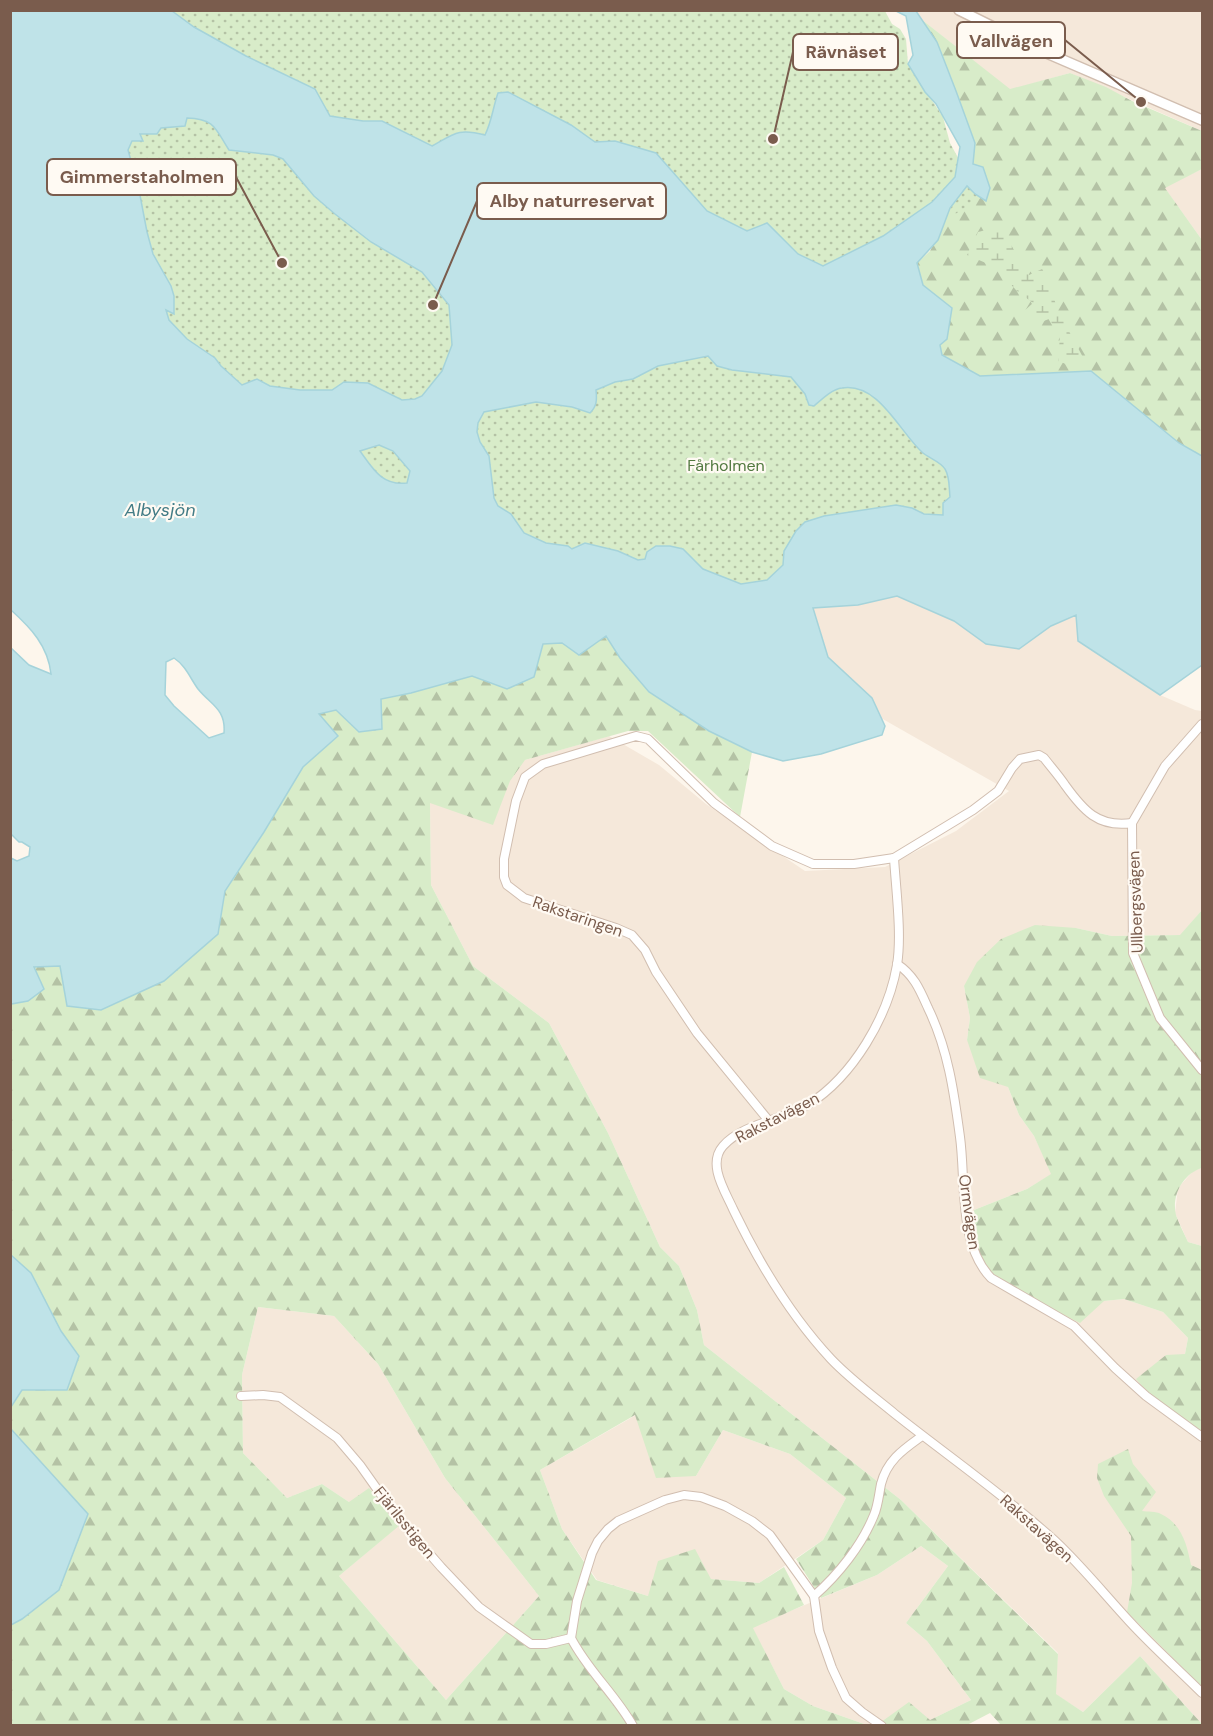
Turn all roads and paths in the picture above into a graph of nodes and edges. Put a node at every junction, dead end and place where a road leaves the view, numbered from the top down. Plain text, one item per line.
1 (959, 10) edge
2 (1203, 120) edge
3 (1203, 724) edge
4 (1132, 823) junction
5 (894, 858) junction
6 (897, 964) junction
7 (1203, 1070) edge
8 (769, 1121) junction
9 (242, 1396) dead end
10 (922, 1436) junction
11 (1203, 1437) edge
12 (814, 1596) junction
13 (571, 1638) junction
14 (1203, 1693) edge
15 (633, 1725) edge
16 (882, 1725) edge

1 - 2 street
3 - 4 street
4 - 5 street
4 - 7 street, Ullbergsvägen
5 - 6 street, Rakstavägen
5 - 8 street, Rakstaringen
6 - 8 street, Rakstavägen
6 - 11 street, Ormvägen
8 - 10 street, Rakstavägen
9 - 13 street, Fjärilsstigen
10 - 12 street
10 - 14 street, Rakstavägen
12 - 13 street
12 - 16 street
13 - 15 street

